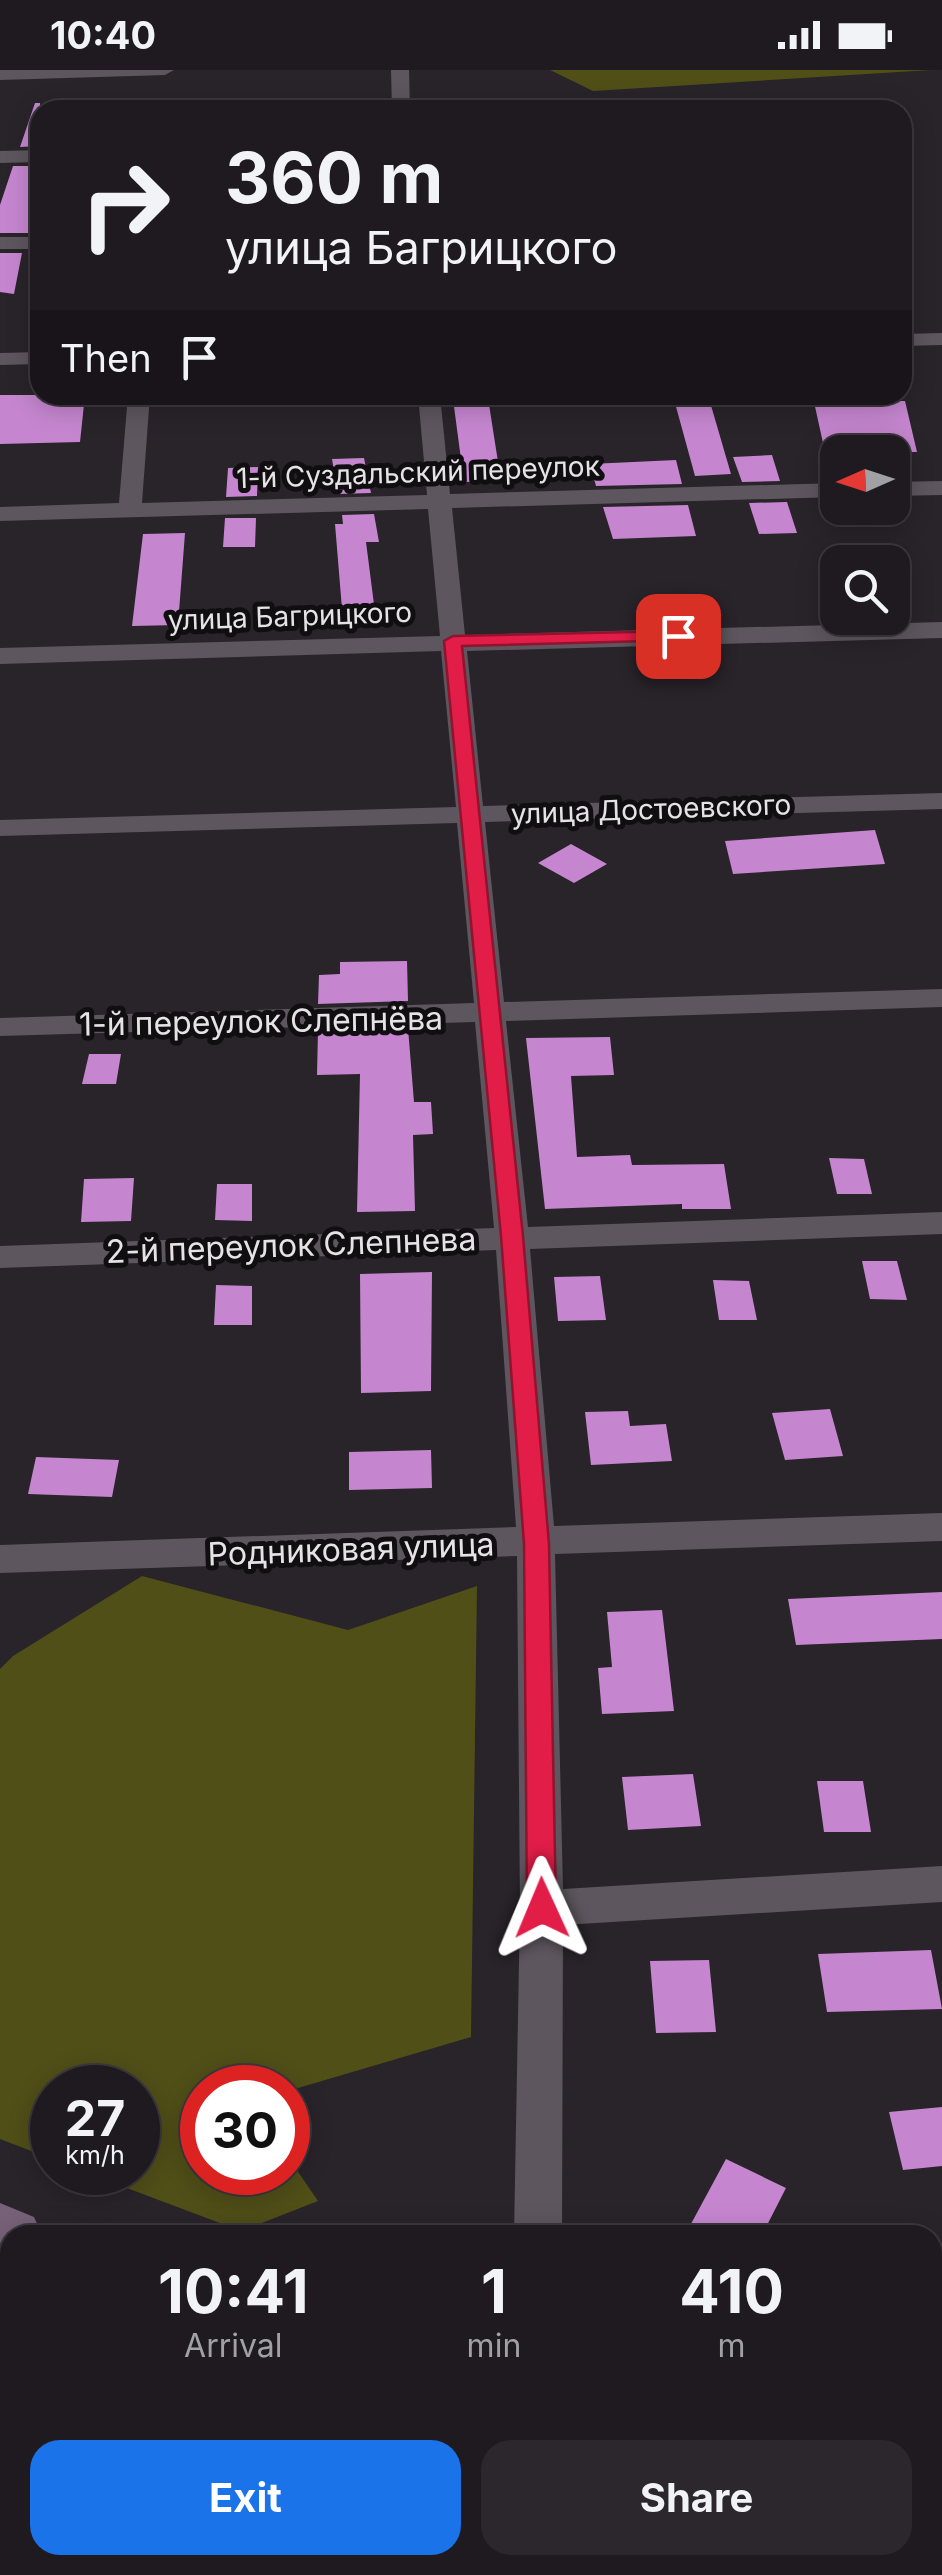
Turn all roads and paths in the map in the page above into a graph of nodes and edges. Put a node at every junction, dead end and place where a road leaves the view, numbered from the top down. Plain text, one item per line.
1 (18, 70) edge
2 (165, 70) edge
3 (400, 70) edge
4 (0, 74) edge
5 (401, 100) edge
6 (30, 156) edge
7 (0, 157) edge
8 (30, 242) edge
9 (0, 243) edge
10 (942, 339) edge
11 (912, 340) edge
12 (0, 358) edge
13 (30, 358) edge
14 (137, 405) edge
15 (430, 405) edge
16 (942, 488) edge
17 (910, 489) edge
18 (820, 490) edge
19 (438, 500) junction
20 (130, 510) junction
21 (0, 514) edge
22 (942, 630) edge
23 (453, 641) junction
24 (0, 656) edge
25 (942, 800) edge
26 (468, 814) junction
27 (0, 828) edge
28 (942, 998) edge
29 (488, 1015) junction
30 (0, 1027) edge
31 (942, 1223) edge
32 (512, 1236) junction
33 (0, 1257) edge
34 (942, 1528) edge
35 (536, 1544) junction
36 (0, 1559) edge
37 (942, 1884) edge
38 (542, 1908) junction
39 (538, 2225) edge

1 - 4 street
2 - 4 street
3 - 5 street
6 - 7 street
8 - 9 street
10 - 11 street
12 - 13 street
14 - 20 street
15 - 19 street
16 - 17 street
18 - 19 street, 1-й Суздальский переулок
19 - 20 street, 1-й Суздальский переулок
19 - 23 street
20 - 21 street, 1-й Суздальский переулок
22 - 23 street, улица Багрицкого
23 - 24 street, улица Багрицкого
23 - 26 street
25 - 26 street, улица Достоевского
26 - 27 street, улица Достоевского
26 - 29 street
28 - 29 street, 1-й переулок Слепнёва
29 - 30 street, 1-й переулок Слепнёва
29 - 32 street
31 - 32 street, 2-й переулок Слепнева
32 - 33 street, 2-й переулок Слепнева
32 - 35 street
34 - 35 street, Родниковая улица
35 - 36 street, Родниковая улица
35 - 38 street
37 - 38 street
38 - 39 street

